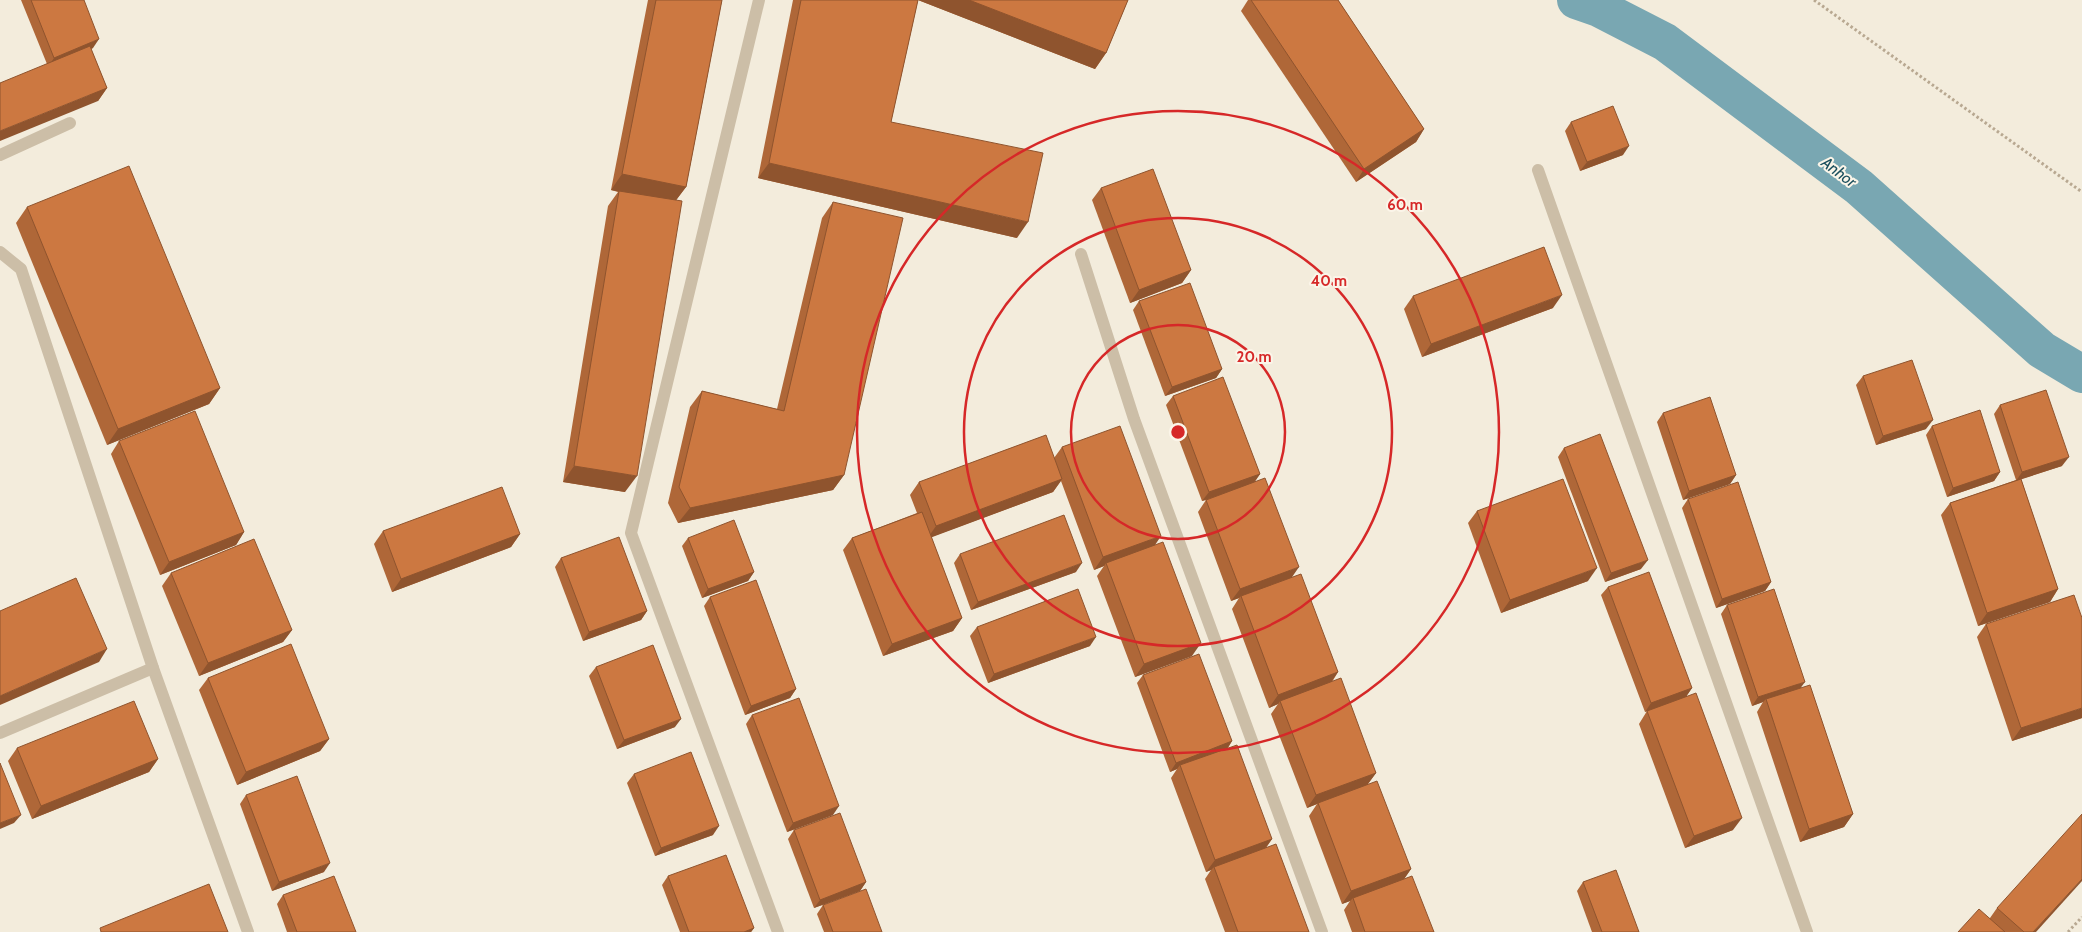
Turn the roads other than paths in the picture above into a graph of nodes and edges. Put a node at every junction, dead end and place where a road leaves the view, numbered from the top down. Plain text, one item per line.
1 (759, 0) edge
2 (70, 123) edge
3 (0, 155) edge
4 (1538, 170) dead end
5 (0, 252) edge
6 (1081, 254) dead end
7 (153, 668) junction
8 (0, 733) edge
9 (248, 932) edge
10 (778, 932) edge
11 (1322, 932) edge
12 (1807, 932) edge

1 - 10 street
2 - 3 street
4 - 12 street
5 - 7 street
6 - 11 street
7 - 8 street
7 - 9 street

